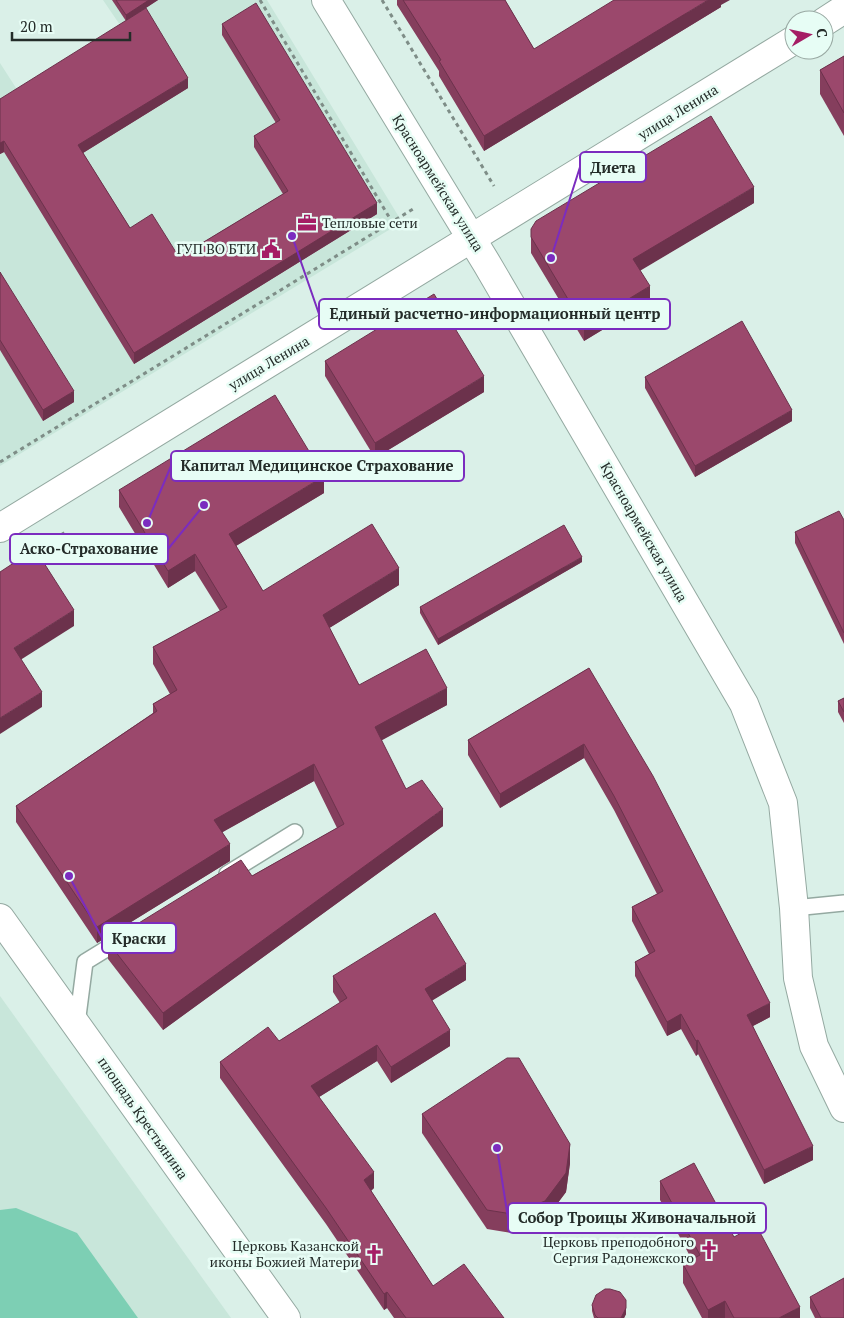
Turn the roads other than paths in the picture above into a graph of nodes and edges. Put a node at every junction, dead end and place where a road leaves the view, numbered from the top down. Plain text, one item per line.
1 (326, 0) edge
2 (784, 46) edge
3 (472, 239) junction
4 (0, 528) edge
5 (294, 832) dead end
6 (211, 884) edge
7 (844, 904) edge
8 (794, 908) junction
9 (0, 918) edge
10 (136, 931) edge
11 (77, 1024) junction
12 (844, 1108) edge
13 (286, 1318) edge

1 - 3 street, Красноармейская улица
2 - 3 street, улица Ленина
3 - 4 street, улица Ленина
3 - 8 street, Красноармейская улица
5 - 6 lane
7 - 8 lane
8 - 12 street, Красноармейская улица
9 - 11 street, площадь Крестьянина
10 - 11 lane
11 - 13 street, площадь Крестьянина

